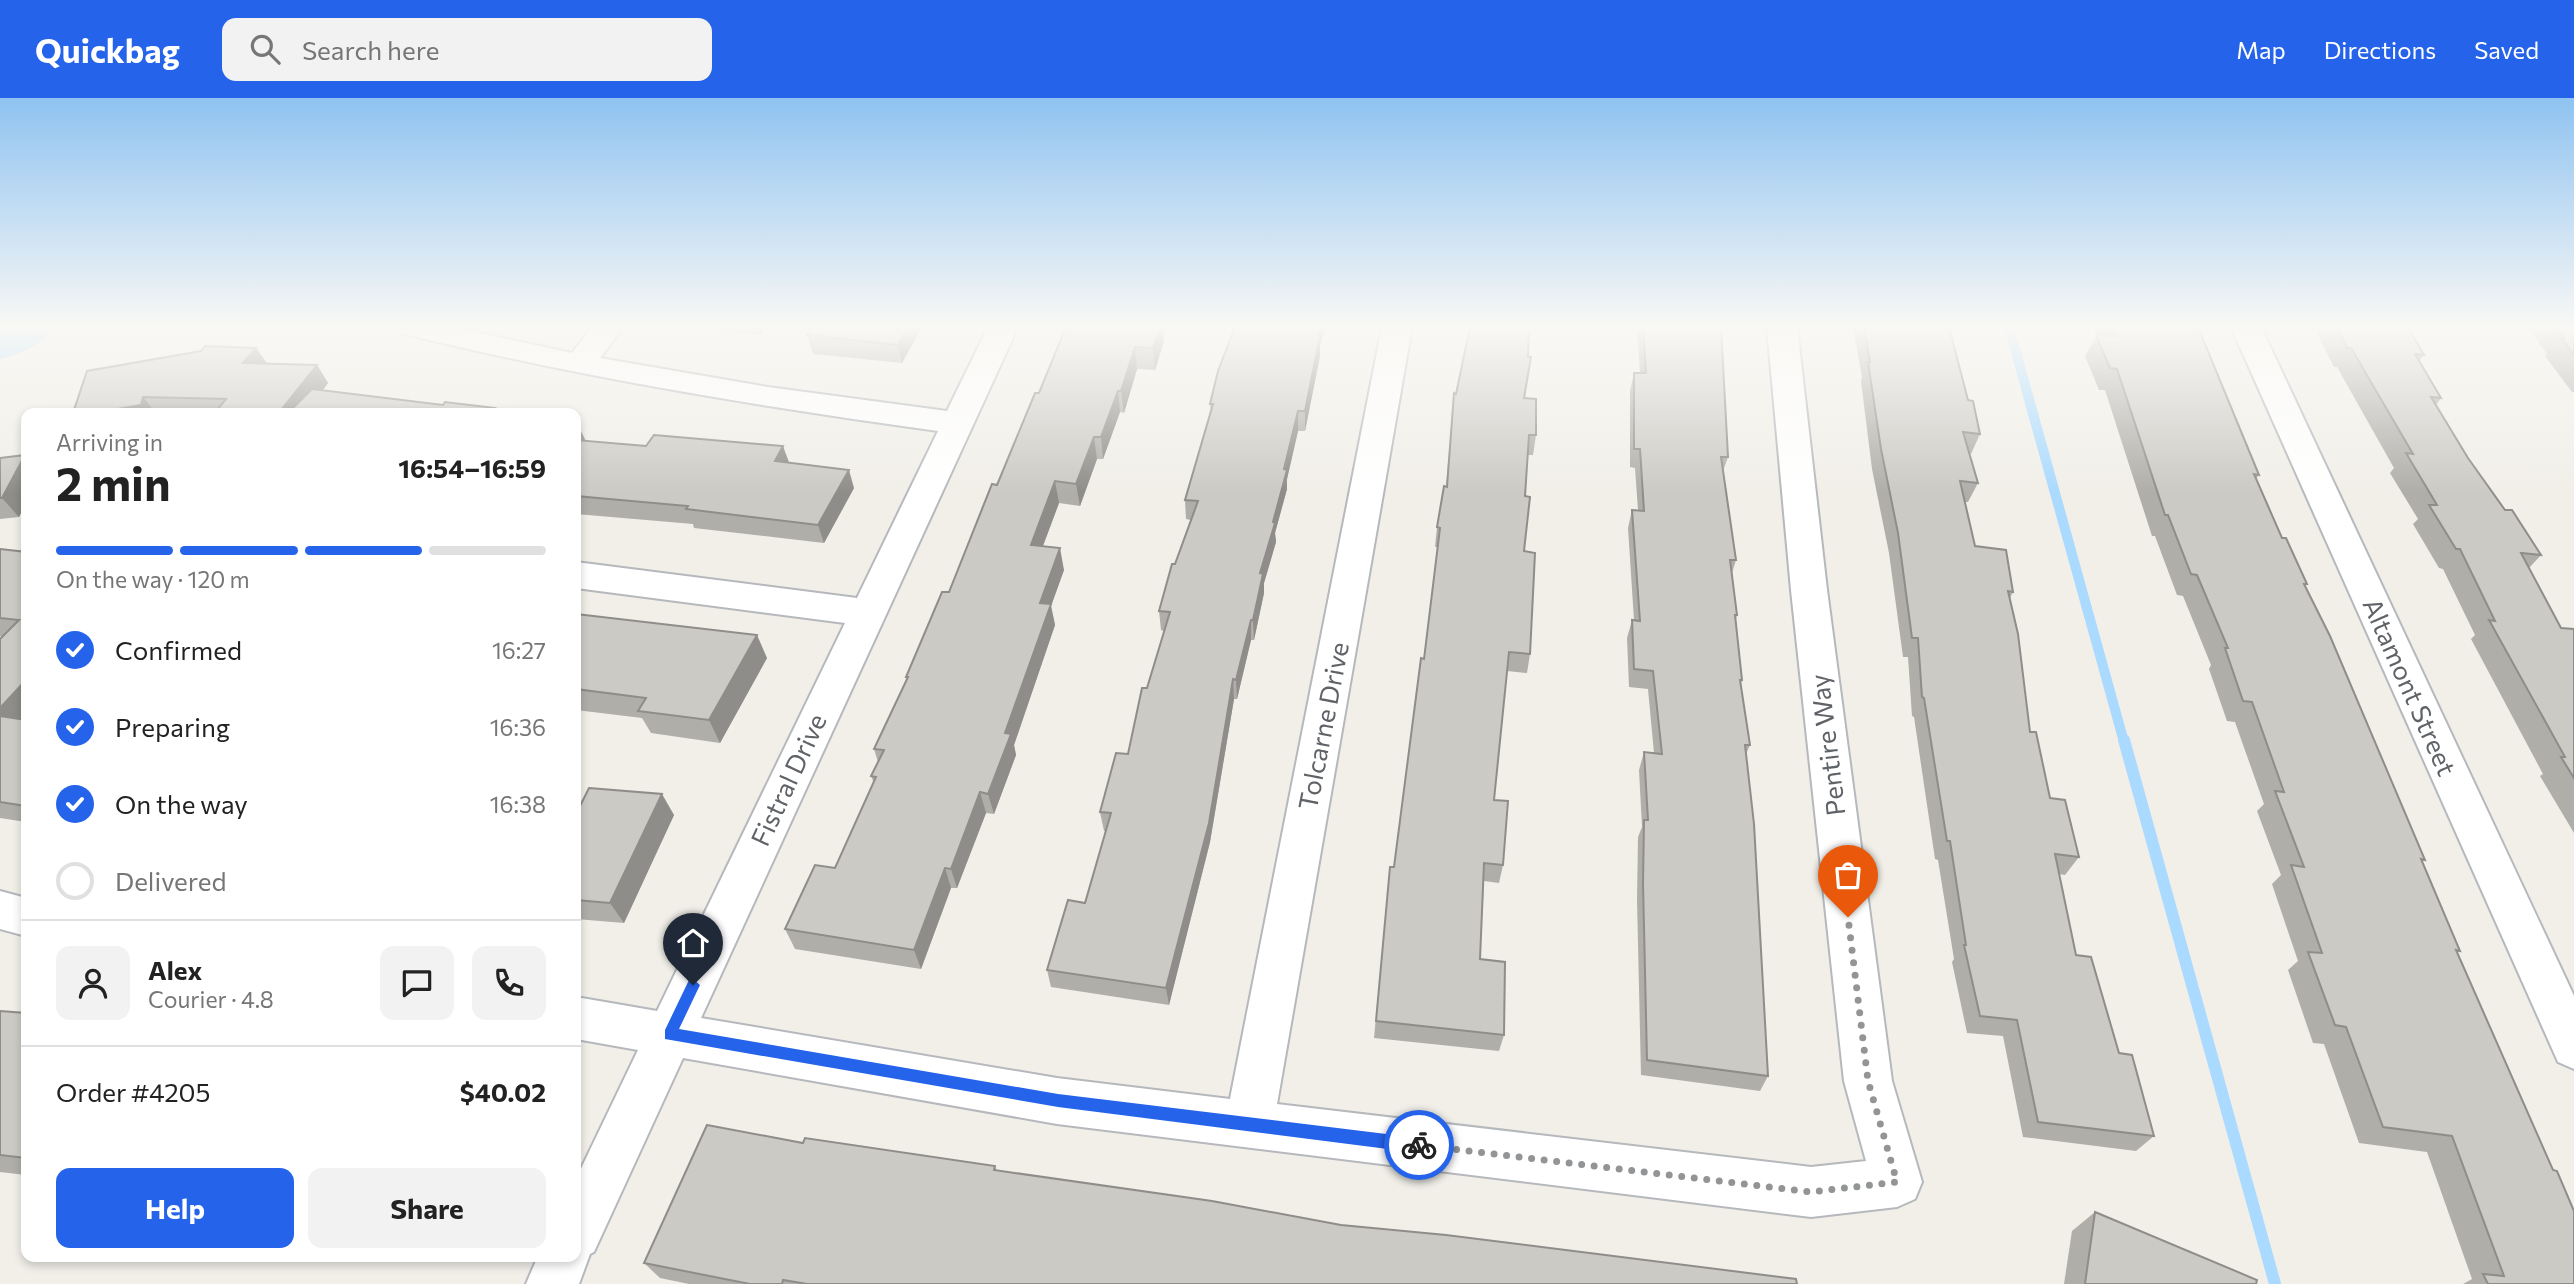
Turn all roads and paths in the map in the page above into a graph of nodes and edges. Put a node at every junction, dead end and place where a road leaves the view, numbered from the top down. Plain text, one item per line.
1 (684, 382) edge
2 (975, 382) edge
3 (1387, 382) edge
4 (1788, 382) edge
5 (2271, 382) edge
6 (955, 423) junction
7 (581, 576) edge
8 (868, 613) junction
9 (0, 910) edge
10 (21, 915) edge
11 (581, 1019) edge
12 (670, 1034) junction
13 (2574, 1047) edge
14 (1249, 1125) junction
15 (581, 1223) edge
16 (562, 1262) edge
17 (552, 1284) edge

1 - 6 street
2 - 6 street, Fistral Drive
3 - 14 street, Tolcarne Drive
4 - 14 street, Pentire Way
5 - 13 street, Altamont Street
6 - 8 street, Fistral Drive
7 - 8 street
8 - 12 street, Fistral Drive
9 - 10 street
11 - 12 street, Pentire Way
12 - 14 street, Pentire Way
12 - 15 street, Fistral Drive
16 - 17 street

